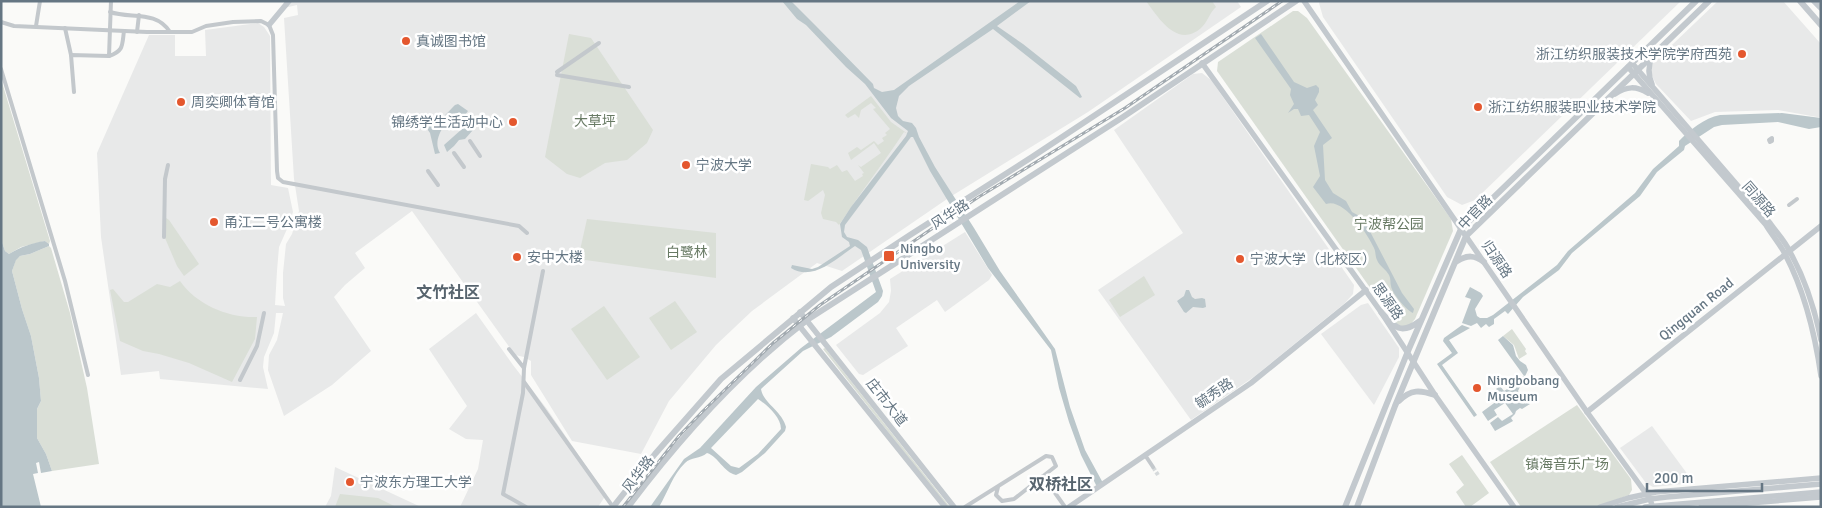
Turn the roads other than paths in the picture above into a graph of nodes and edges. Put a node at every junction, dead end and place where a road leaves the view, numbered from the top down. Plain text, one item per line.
1 (40, 1) edge
2 (111, 1) edge
3 (1267, 1) edge
4 (1296, 1) edge
5 (1304, 1) edge
6 (1696, 1) edge
7 (1709, 1) edge
8 (1800, 1) edge
9 (1814, 1) edge
10 (288, 3) edge
11 (1821, 8) edge
12 (110, 12) junction
13 (139, 15) junction
14 (1, 22) edge
15 (269, 25) junction
16 (1821, 25) edge
17 (36, 26) junction
18 (65, 28) junction
19 (109, 30) junction
20 (124, 31) junction
21 (137, 32) junction
22 (170, 32) junction
23 (599, 43) dead end
24 (71, 55) junction
25 (109, 56) junction
26 (1653, 56) junction
27 (1202, 63) junction
28 (1630, 65) junction
29 (1, 69) edge
30 (1636, 72) junction
31 (629, 87) dead end
32 (74, 92) dead end
33 (1655, 94) junction
34 (1612, 96) junction
35 (470, 141) dead end
36 (454, 153) dead end
37 (480, 156) dead end
38 (168, 165) dead end
39 (464, 167) dead end
40 (428, 172) dead end
41 (438, 184) dead end
42 (1797, 198) dead end
43 (1789, 205) dead end
44 (253, 217) dead end
45 (263, 218) dead end
46 (1821, 226) edge
47 (1461, 229) junction
48 (528, 232) dead end
49 (1466, 236) junction
50 (164, 237) dead end
51 (1787, 252) junction
52 (1458, 261) junction
53 (1484, 262) junction
54 (543, 270) dead end
55 (1366, 290) junction
56 (800, 312) junction
57 (1381, 312) junction
58 (264, 313) dead end
59 (793, 318) junction
60 (1421, 321) junction
61 (809, 322) junction
62 (802, 328) junction
63 (1821, 340) edge
64 (509, 349) dead end
65 (1408, 351) junction
66 (1414, 362) junction
67 (524, 368) junction
68 (88, 375) dead end
69 (1821, 376) edge
70 (240, 380) dead end
71 (523, 382) junction
72 (1436, 395) junction
73 (1395, 406) junction
74 (1587, 412) junction
75 (1145, 455) junction
76 (1152, 467) tunnel mouth
77 (1043, 476) junction
78 (1821, 478) edge
79 (1821, 484) edge
80 (998, 487) junction
81 (1821, 492) edge
82 (1821, 497) edge
83 (1650, 499) junction
84 (526, 507) edge
85 (613, 507) edge
86 (628, 507) edge
87 (945, 507) edge
88 (954, 507) edge
89 (966, 507) edge
90 (1067, 507) edge
91 (1345, 507) edge
92 (1357, 507) edge
93 (1514, 507) edge
94 (1600, 507) edge
95 (1617, 507) edge
96 (1645, 507) edge
97 (1701, 507) edge

1 - 17 street
2 - 12 street
3 - 56 main road, 风华路
4 - 27 main road, 风华路
5 - 47 street, 归源路
6 - 28 main road, 中官路
7 - 26 main road, 中官路
8 - 16 main road
9 - 11 main road
10 - 15 street
12 - 13 street
12 - 19 street
13 - 21 street
13 - 22 street
14 - 17 street
15 - 22 street
15 - 48 street
17 - 18 street
18 - 19 street
18 - 24 street
19 - 20 street
19 - 25 street
20 - 21 street
20 - 25 street
21 - 22 street
23 - 31 street
24 - 25 street
24 - 32 street
26 - 30 main road, 中官路
26 - 33 street
27 - 55 street, 思源路
27 - 61 main road, 风华路
28 - 30 street, 同源路
28 - 47 main road, 中官路
29 - 68 street
30 - 33 street, 同源路
30 - 34 main road, 中官路
33 - 34 street
33 - 51 street, 同源路
34 - 49 main road, 中官路
35 - 37 street
36 - 39 street
38 - 50 street
40 - 41 street
42 - 43 street
44 - 45 street
46 - 51 street, Qingquan Road
47 - 49 street, 归源路
47 - 60 main road, 中官路
49 - 52 main road, 中官路
49 - 53 street, 归源路
51 - 63 street, 同源路
51 - 69 street, 同源路
51 - 74 street, Qingquan Road
52 - 53 main road
52 - 66 main road, 中官路
53 - 74 street, 归源路
54 - 67 street
55 - 57 street, 思源路
55 - 75 street, 毓秀路
56 - 59 main road, 风华路
56 - 61 street, 庄市大道
57 - 60 main road
57 - 65 street, 思源路
58 - 70 street
59 - 62 street, 庄市大道
59 - 85 main road, 风华路
60 - 65 main road, 中官路
61 - 62 main road, 风华路
61 - 88 street, 庄市大道
62 - 86 main road, 风华路
62 - 87 street, 庄市大道
64 - 67 street
65 - 66 street, 思源路
65 - 91 main road, 中官路
66 - 72 street, 思源路
66 - 73 main road, 中官路
67 - 71 street
71 - 84 street
71 - 85 street
72 - 73 main road
72 - 93 street, 思源路
73 - 92 main road, 中官路
74 - 83 street, 归源路
75 - 76 street
75 - 90 street, 毓秀路
77 - 80 street
77 - 80 street
77 - 90 street
78 - 83 street
79 - 83 street
80 - 89 street
81 - 83 street
82 - 97 street
83 - 94 street
83 - 95 street
83 - 96 street

